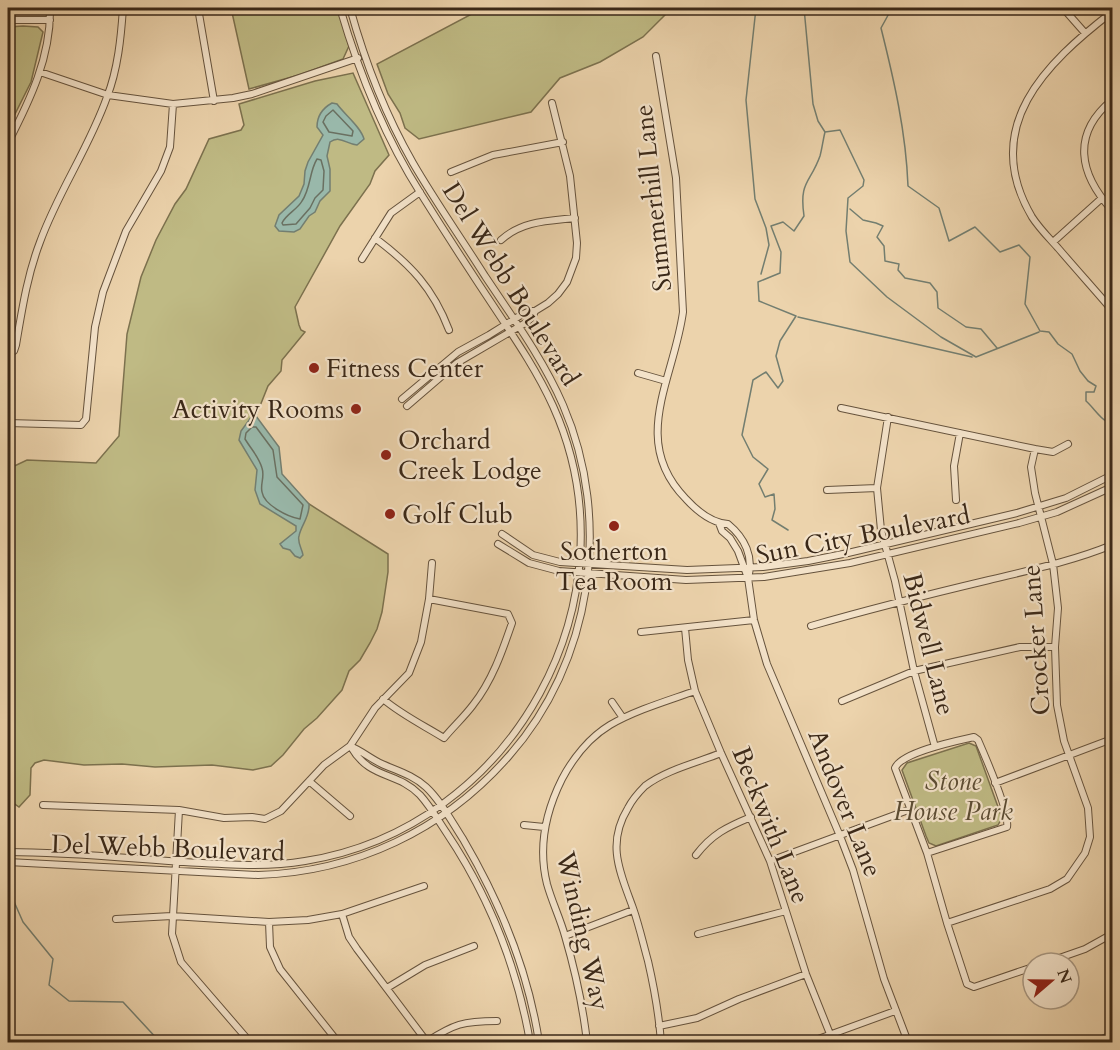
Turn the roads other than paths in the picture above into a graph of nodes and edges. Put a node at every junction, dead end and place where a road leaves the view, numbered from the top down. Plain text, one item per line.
1 (50, 8) edge
2 (123, 8) edge
3 (198, 8) edge
4 (340, 8) edge
5 (350, 8) edge
6 (1063, 8) edge
7 (1113, 12) edge
8 (8, 20) edge
9 (50, 20) junction
10 (1085, 33) junction
11 (364, 56) junction
12 (656, 56) dead end
13 (356, 59) junction
14 (40, 72) junction
15 (108, 95) junction
16 (214, 100) junction
17 (1113, 100) edge
18 (552, 103) dead end
19 (173, 104) junction
20 (10, 130) edge
21 (563, 142) junction
22 (8, 143) edge
23 (451, 172) dead end
24 (420, 192) junction
25 (1102, 198) junction
26 (1113, 210) edge
27 (574, 218) junction
28 (375, 238) junction
29 (501, 240) dead end
30 (1053, 242) junction
31 (362, 259) dead end
32 (1113, 310) edge
33 (535, 311) junction
34 (514, 320) junction
35 (506, 325) junction
36 (519, 327) junction
37 (449, 330) dead end
38 (510, 332) junction
39 (8, 353) edge
40 (638, 373) dead end
41 (666, 381) junction
42 (402, 399) dead end
43 (407, 406) dead end
44 (841, 408) dead end
45 (888, 417) junction
46 (8, 423) edge
47 (960, 433) junction
48 (1068, 444) dead end
49 (1035, 449) junction
50 (1113, 475) edge
51 (1113, 487) edge
52 (877, 488) junction
53 (826, 490) dead end
54 (956, 500) dead end
55 (1039, 512) junction
56 (718, 523) junction
57 (502, 534) dead end
58 (498, 544) dead end
59 (1113, 545) edge
60 (886, 550) junction
61 (432, 563) dead end
62 (579, 564) junction
63 (1053, 564) junction
64 (589, 565) junction
65 (751, 567) junction
66 (743, 568) junction
67 (578, 573) junction
68 (588, 573) junction
69 (748, 578) junction
70 (429, 599) junction
71 (900, 602) junction
72 (754, 620) junction
73 (811, 626) dead end
74 (685, 628) junction
75 (641, 632) dead end
76 (1055, 647) junction
77 (914, 670) junction
78 (694, 691) junction
79 (383, 699) junction
80 (842, 701) dead end
81 (612, 702) dead end
82 (623, 718) junction
83 (1113, 739) edge
84 (350, 746) junction
85 (934, 747) junction
86 (721, 753) junction
87 (1069, 755) junction
88 (309, 781) junction
89 (995, 783) junction
90 (43, 805) dead end
91 (441, 806) junction
92 (910, 809) junction
93 (179, 810) junction
94 (433, 811) junction
95 (446, 814) junction
96 (350, 816) dead end
97 (751, 817) junction
98 (438, 820) junction
99 (524, 825) dead end
100 (544, 827) junction
101 (840, 836) junction
102 (8, 852) edge
103 (927, 853) junction
104 (696, 855) dead end
105 (770, 861) junction
106 (8, 862) edge
107 (176, 866) junction
108 (424, 886) dead end
109 (633, 910) junction
110 (786, 911) junction
111 (342, 914) junction
112 (172, 916) junction
113 (116, 919) dead end
114 (269, 922) junction
115 (947, 923) junction
116 (698, 934) dead end
117 (1113, 934) edge
118 (565, 936) junction
119 (474, 945) dead end
120 (1079, 951) edge
121 (1021, 971) edge
122 (806, 974) junction
123 (387, 988) junction
124 (896, 1011) junction
125 (497, 1021) dead end
126 (659, 1026) junction
127 (830, 1034) junction
128 (250, 1042) edge
129 (338, 1042) edge
130 (427, 1042) edge
131 (530, 1042) edge
132 (539, 1042) edge
133 (587, 1042) edge
134 (661, 1042) edge
135 (810, 1042) edge
136 (908, 1042) edge

1 - 9 street
2 - 15 street
3 - 16 street
4 - 13 street, Del Webb Boulevard
5 - 11 street, Del Webb Boulevard
6 - 10 street
7 - 10 street
8 - 9 street
9 - 14 street
10 - 30 street
11 - 13 street
11 - 34 street, Del Webb Boulevard
12 - 41 street, Summerhill Lane
13 - 16 street
13 - 24 street, Del Webb Boulevard
14 - 15 street
14 - 20 street
15 - 19 street
15 - 39 street
16 - 19 street
17 - 25 street
18 - 21 street
19 - 46 street
20 - 22 street
21 - 23 street
21 - 27 street
24 - 28 street
24 - 35 street, Del Webb Boulevard
25 - 26 street
25 - 30 street
27 - 29 street
27 - 33 street
28 - 31 street
28 - 37 street
30 - 32 street
33 - 34 street
33 - 36 street
34 - 35 street
34 - 36 street, Del Webb Boulevard
35 - 38 street, Del Webb Boulevard
35 - 42 street
36 - 38 street
36 - 64 street, Del Webb Boulevard
38 - 43 street
38 - 62 street, Del Webb Boulevard
40 - 41 street
41 - 56 street, Summerhill Lane
44 - 45 street
45 - 47 street
45 - 52 street, Bidwell Lane
47 - 49 street
47 - 54 street
48 - 49 street
49 - 55 street, Crocker Lane
50 - 55 street, Sun City Boulevard
51 - 55 street, Sun City Boulevard
52 - 53 street
52 - 60 street, Bidwell Lane
55 - 60 street, Sun City Boulevard
55 - 63 street, Crocker Lane
56 - 65 street, Summerhill Lane
56 - 66 street, Summerhill Lane
57 - 62 street, Sun City Boulevard
58 - 67 street, Sun City Boulevard
59 - 63 street
60 - 65 street, Sun City Boulevard
60 - 69 street, Sun City Boulevard
60 - 71 street, Bidwell Lane
61 - 70 street
62 - 64 street, Sun City Boulevard
62 - 67 street, Del Webb Boulevard
63 - 71 street
63 - 76 street, Crocker Lane
64 - 66 street, Sun City Boulevard
64 - 68 street, Del Webb Boulevard
65 - 66 street, Sun City Boulevard
65 - 69 street
66 - 69 street, Summerhill Lane
67 - 68 street, Sun City Boulevard
67 - 91 street, Del Webb Boulevard
68 - 69 street, Sun City Boulevard
68 - 95 street, Del Webb Boulevard
69 - 72 street, Andover Lane
70 - 79 street
70 - 79 street
71 - 73 street
71 - 77 street, Bidwell Lane
72 - 74 street
72 - 101 street, Andover Lane
74 - 75 street
74 - 78 street, Beckwith Lane
76 - 77 street
76 - 87 street, Crocker Lane
77 - 80 street
77 - 85 street, Bidwell Lane
78 - 82 street, Winding Way
78 - 86 street, Beckwith Lane
79 - 84 street
81 - 82 street
82 - 100 street, Winding Way
83 - 87 street
84 - 88 street
84 - 91 street
84 - 94 street
85 - 89 street
85 - 92 street
86 - 97 street, Beckwith Lane
86 - 109 street
87 - 89 street
87 - 115 street, Crocker Lane
88 - 93 street
88 - 96 street
89 - 103 street
90 - 93 street
91 - 94 street, Del Webb Boulevard
91 - 95 street
92 - 101 street
92 - 103 street
93 - 107 street
94 - 98 street
94 - 107 street, Del Webb Boulevard
95 - 98 street, Del Webb Boulevard
95 - 132 street
97 - 104 street
97 - 105 street, Beckwith Lane
98 - 107 street, Del Webb Boulevard
98 - 131 street
99 - 100 street
100 - 118 street, Winding Way
101 - 105 street
101 - 124 street, Andover Lane
102 - 107 street, Del Webb Boulevard
103 - 115 street
105 - 110 street, Beckwith Lane
106 - 107 street, Del Webb Boulevard
107 - 112 street
108 - 111 street
109 - 118 street
109 - 126 street
110 - 116 street
110 - 122 street, Beckwith Lane
111 - 114 street
111 - 123 street
112 - 113 street
112 - 114 street
112 - 128 street
114 - 129 street
115 - 121 street
117 - 120 street
118 - 133 street, Winding Way
119 - 123 street
122 - 126 street
122 - 127 street, Beckwith Lane
123 - 130 street
124 - 127 street
124 - 136 street, Andover Lane
125 - 130 street
126 - 134 street
127 - 135 street

